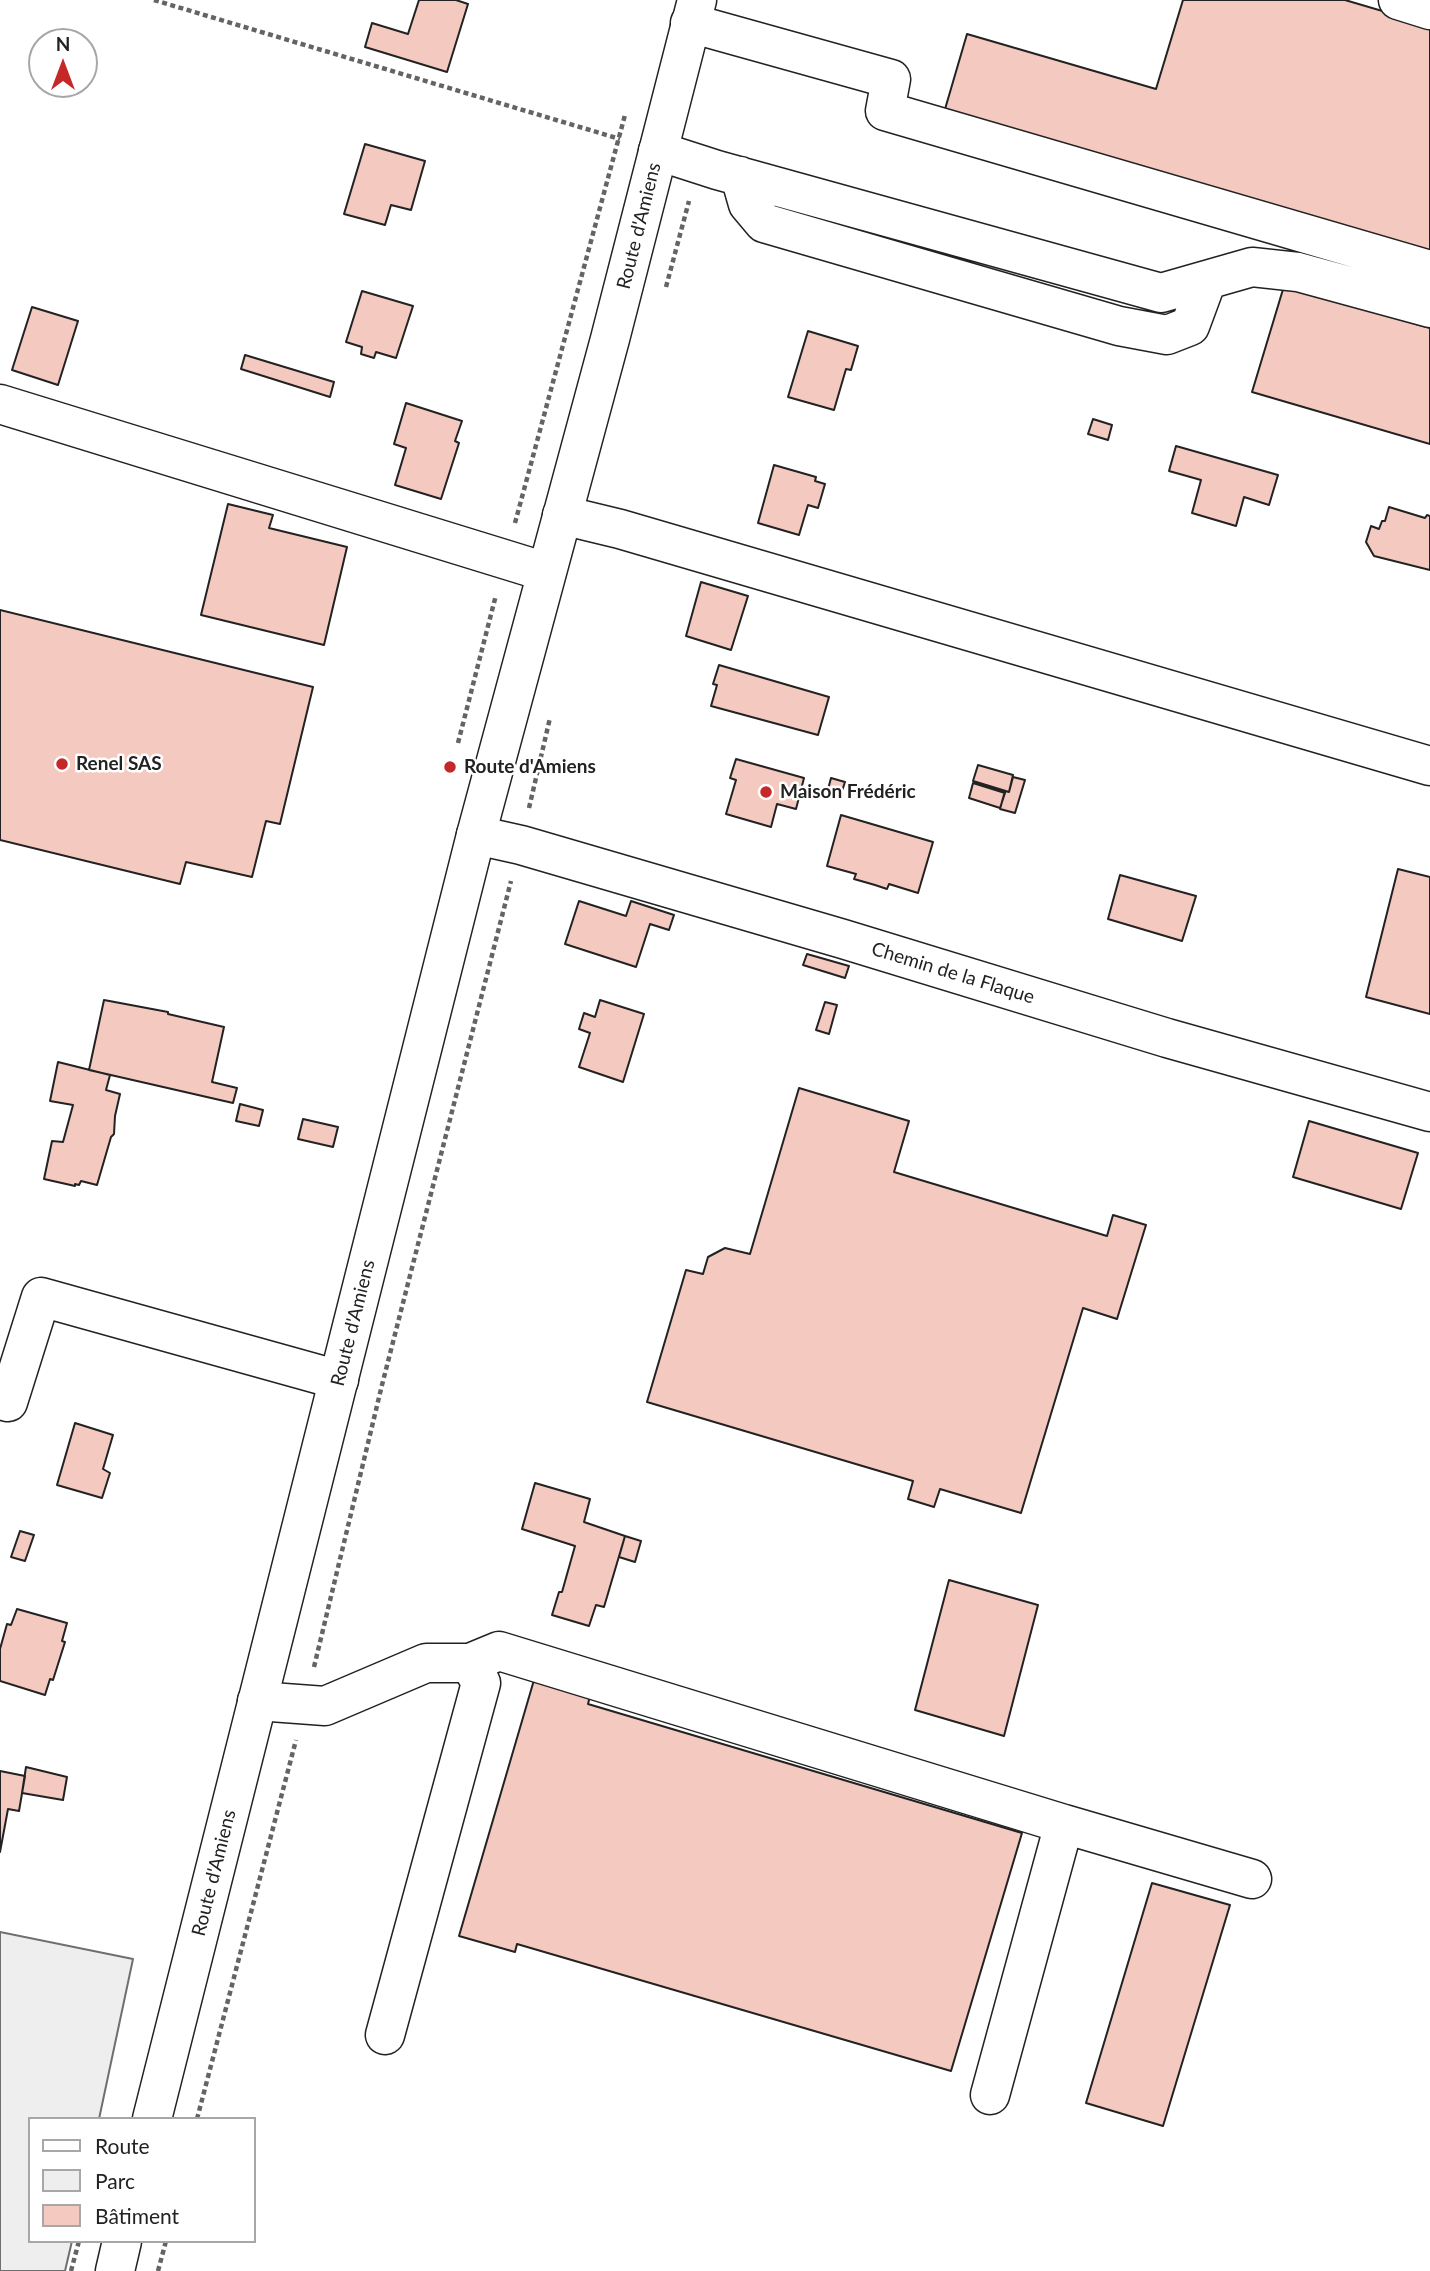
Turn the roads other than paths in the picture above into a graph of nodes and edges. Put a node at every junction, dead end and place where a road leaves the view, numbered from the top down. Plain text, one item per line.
1 (1398, 0) edge
2 (1430, 10) edge
3 (694, 12) edge
4 (658, 151) junction
5 (1430, 270) edge
6 (1430, 307) edge
7 (0, 404) edge
8 (562, 515) junction
9 (546, 572) junction
10 (1430, 766) edge
11 (477, 835) junction
12 (1430, 1112) edge
13 (338, 1380) junction
14 (0, 1400) edge
15 (470, 1663) junction
16 (257, 1701) junction
17 (1064, 1824) junction
18 (1252, 1879) dead end
19 (385, 2035) dead end
20 (990, 2095) dead end
21 (153, 2117) edge
22 (122, 2243) edge
23 (115, 2271) edge

1 - 2 main road
3 - 4 main road, Route d'Amiens
3 - 5 main road
4 - 6 main road
4 - 8 main road, Route d'Amiens
7 - 9 main road
8 - 9 main road, Route d'Amiens
8 - 10 main road
9 - 11 main road, Route d'Amiens
11 - 12 main road, Chemin de la Flaque
11 - 13 main road, Route d'Amiens
13 - 14 main road
13 - 16 main road, Route d'Amiens
15 - 16 main road
15 - 17 main road
15 - 19 main road
16 - 21 main road, Route d'Amiens
17 - 18 main road
17 - 20 main road
22 - 23 main road

